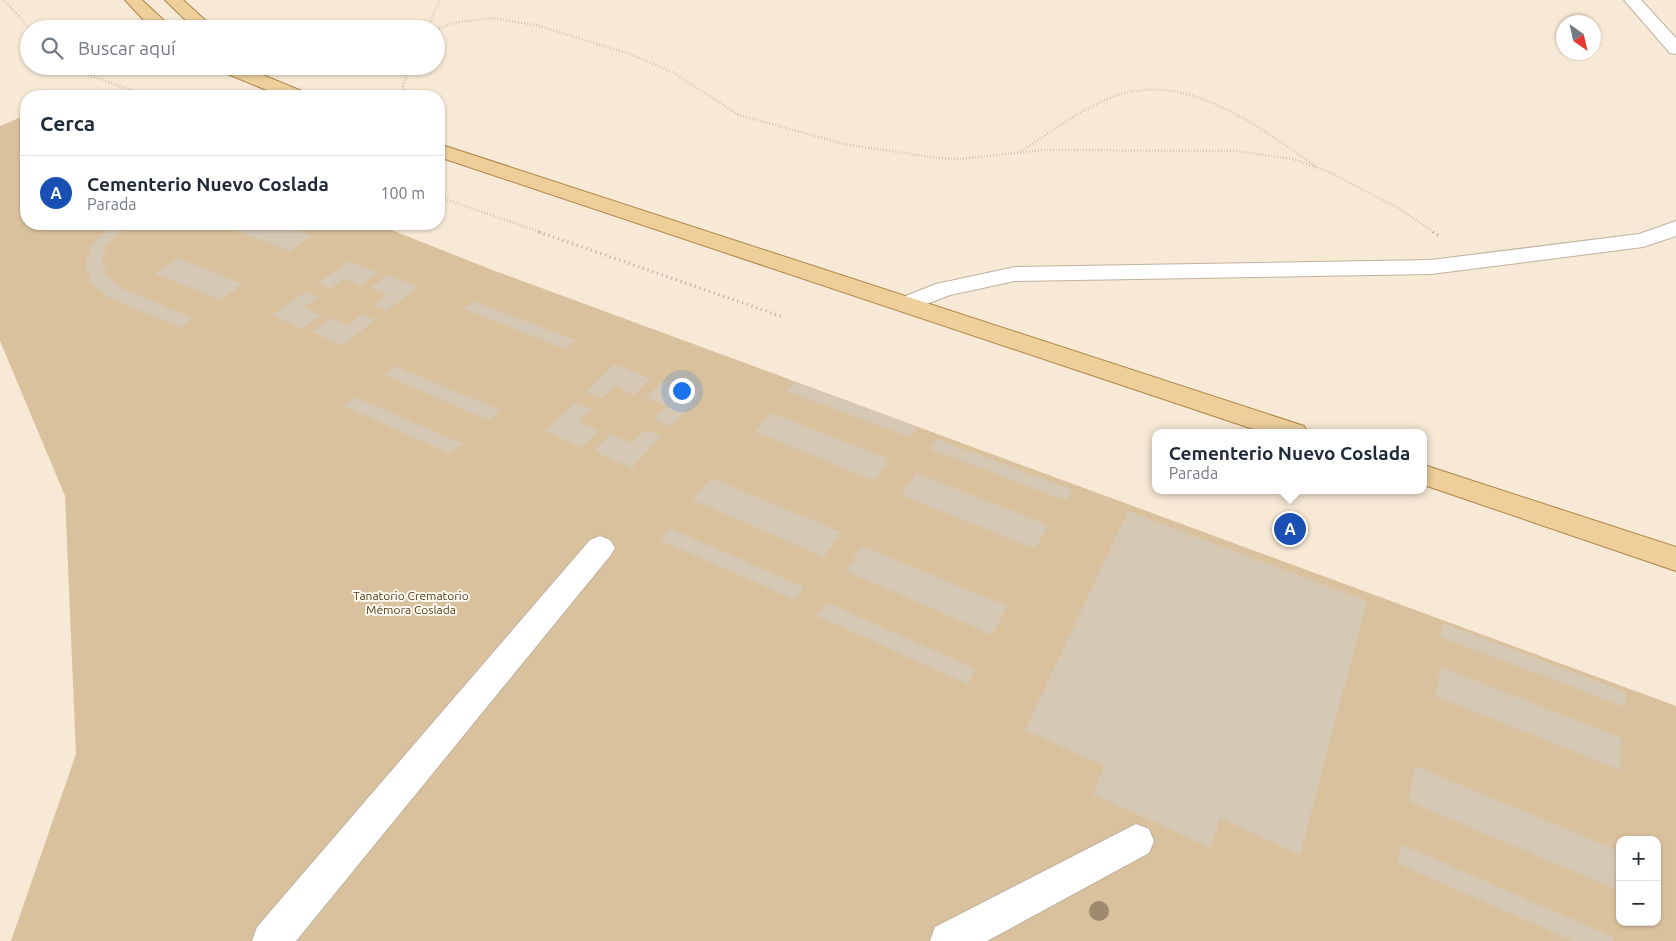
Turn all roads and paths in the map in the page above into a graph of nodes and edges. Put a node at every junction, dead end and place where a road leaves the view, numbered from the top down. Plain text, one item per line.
1 (4, 0) edge
2 (133, 0) edge
3 (173, 0) edge
4 (440, 0) edge
5 (1632, 0) edge
6 (22, 20) edge
7 (152, 20) edge
8 (196, 20) edge
9 (431, 20) edge
10 (445, 26) edge
11 (1676, 49) edge
12 (89, 75) edge
13 (246, 75) edge
14 (261, 75) edge
15 (406, 75) edge
16 (274, 86) junction
17 (131, 90) edge
18 (283, 90) edge
19 (403, 90) edge
20 (445, 152) edge
21 (1017, 154) junction
22 (1321, 170) junction
23 (445, 199) edge
24 (1676, 228) edge
25 (1477, 261) junction
26 (906, 304) junction
27 (783, 317) dead end
28 (1283, 429) edge
29 (1427, 476) edge
30 (600, 548) dead end
31 (1676, 559) edge
32 (1136, 841) dead end
33 (270, 941) edge
34 (949, 941) edge

1 - 6 path
2 - 7 main road
3 - 8 main road
4 - 9 path
5 - 11 street
10 - 21 path
12 - 17 path
13 - 16 main road
14 - 16 main road
15 - 19 path
16 - 18 main road
20 - 26 main road
21 - 22 path
21 - 22 path
22 - 25 path
23 - 27 path
24 - 25 street
25 - 26 street
26 - 28 main road
29 - 31 main road
30 - 33 street
32 - 34 street

